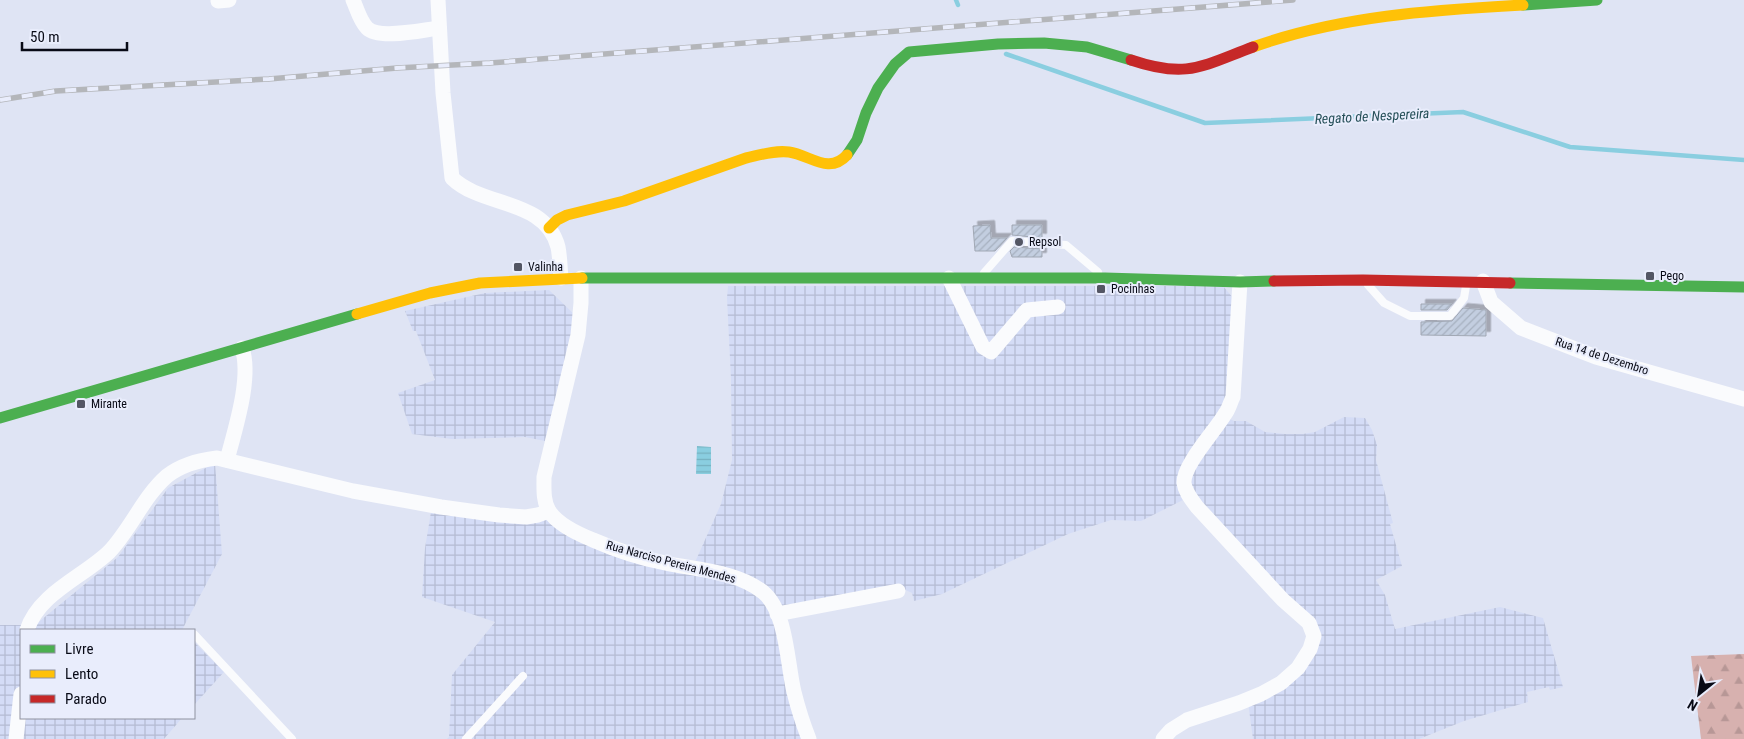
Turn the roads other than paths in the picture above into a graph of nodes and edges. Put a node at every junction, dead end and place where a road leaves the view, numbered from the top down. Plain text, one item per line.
1 (353, 0) edge
2 (438, 0) edge
3 (1597, 0) edge
4 (439, 33) junction
5 (549, 228) junction
6 (561, 278) junction
7 (582, 278) junction
8 (949, 278) junction
9 (980, 278) junction
10 (1105, 278) junction
11 (1364, 280) junction
12 (1467, 281) junction
13 (1483, 281) junction
14 (1240, 282) junction
15 (1744, 287) edge
16 (1058, 307) dead end
17 (242, 348) junction
18 (1744, 399) edge
19 (0, 418) edge
20 (227, 460) junction
21 (549, 511) junction
22 (898, 591) dead end
23 (777, 614) junction
24 (28, 629) edge
25 (195, 635) edge
26 (523, 676) dead end
27 (20, 703) edge
28 (16, 739) edge
29 (292, 739) edge
30 (466, 739) edge
31 (809, 739) edge
32 (1163, 739) edge

1 - 4 street
2 - 4 street
3 - 5 main road
4 - 5 street
5 - 6 street
6 - 7 main road
6 - 17 main road
7 - 8 main road
7 - 21 street
8 - 9 main road
8 - 16 street
9 - 10 main road
9 - 10 lane
10 - 14 main road
11 - 12 main road
11 - 12 lane
11 - 14 main road
12 - 13 main road
13 - 15 main road
13 - 18 street, Rua 14 de Dezembro
14 - 32 street
17 - 19 main road
17 - 20 street
20 - 21 street
20 - 24 street
21 - 23 street, Rua Narciso Pereira Mendes
22 - 23 street
23 - 31 street, Rua Narciso Pereira Mendes
25 - 29 lane
26 - 30 lane
27 - 28 street

